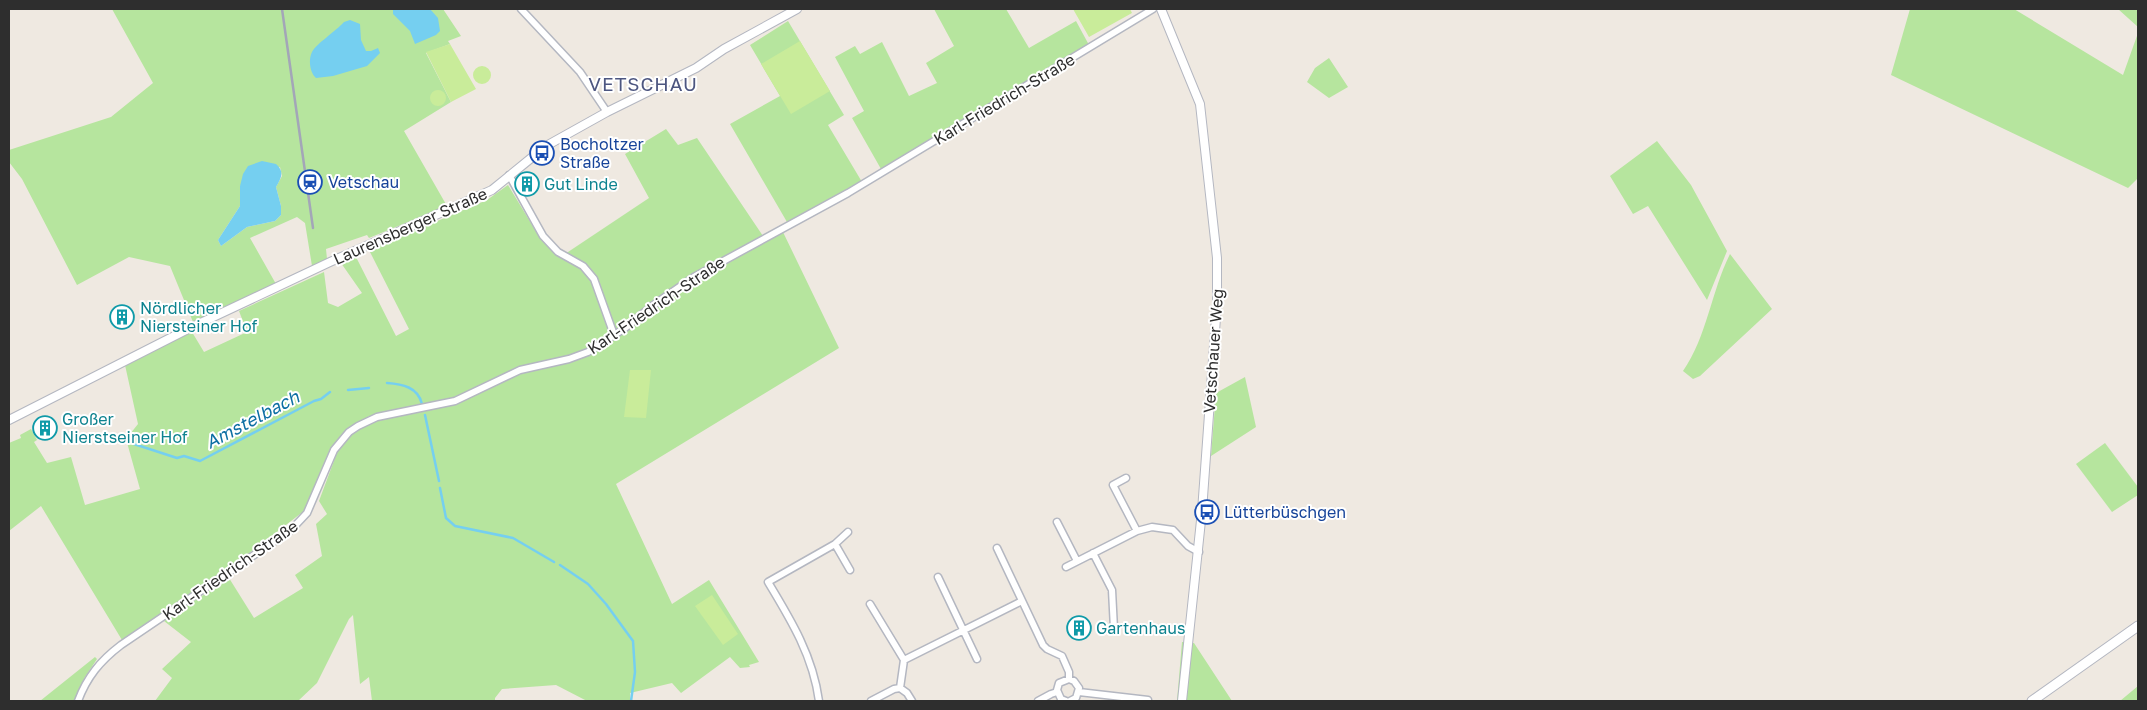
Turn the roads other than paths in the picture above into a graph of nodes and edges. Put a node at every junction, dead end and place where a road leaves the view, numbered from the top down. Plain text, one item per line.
1 (521, 9) edge
2 (797, 9) edge
3 (1154, 9) edge
4 (1161, 9) edge
5 (608, 112) junction
6 (509, 175) junction
7 (614, 335) junction
8 (9, 420) edge
9 (1126, 478) dead end
10 (1057, 522) dead end
11 (1137, 531) junction
12 (848, 532) dead end
13 (835, 544) junction
14 (997, 548) dead end
15 (1199, 552) junction
16 (1093, 553) junction
17 (1077, 561) junction
18 (1066, 567) dead end
19 (850, 570) dead end
20 (938, 577) dead end
21 (1022, 601) junction
22 (870, 604) dead end
23 (2138, 626) edge
24 (1114, 629) dead end
25 (962, 630) junction
26 (976, 659) dead end
27 (904, 660) junction
28 (1069, 679) junction
29 (900, 688) junction
30 (1057, 692) junction
31 (1079, 692) junction
32 (1148, 700) edge
33 (78, 701) edge
34 (819, 701) edge
35 (871, 701) edge
36 (912, 701) edge
37 (1038, 701) edge
38 (1066, 701) edge
39 (1182, 701) edge
40 (2032, 701) edge

1 - 5 street
2 - 5 street, Laurensberger Straße
3 - 7 street, Karl-Friedrich-Straße
4 - 15 street, Vetschauer Weg
5 - 6 street, Laurensberger Straße
6 - 7 street
6 - 8 street, Laurensberger Straße
7 - 33 street, Karl-Friedrich-Straße
9 - 11 street
10 - 17 street
11 - 15 street
11 - 16 street
12 - 13 street
13 - 19 street
13 - 34 street
14 - 21 street
15 - 39 street, Vetschauer Weg
16 - 17 street
16 - 24 street
17 - 18 street
20 - 25 street
21 - 25 street
21 - 28 street
22 - 27 street
23 - 40 main road
25 - 26 street
25 - 27 street
27 - 29 street
28 - 30 street
28 - 31 street
29 - 35 street
29 - 36 street
30 - 37 street
30 - 38 street
31 - 32 street
31 - 38 street

